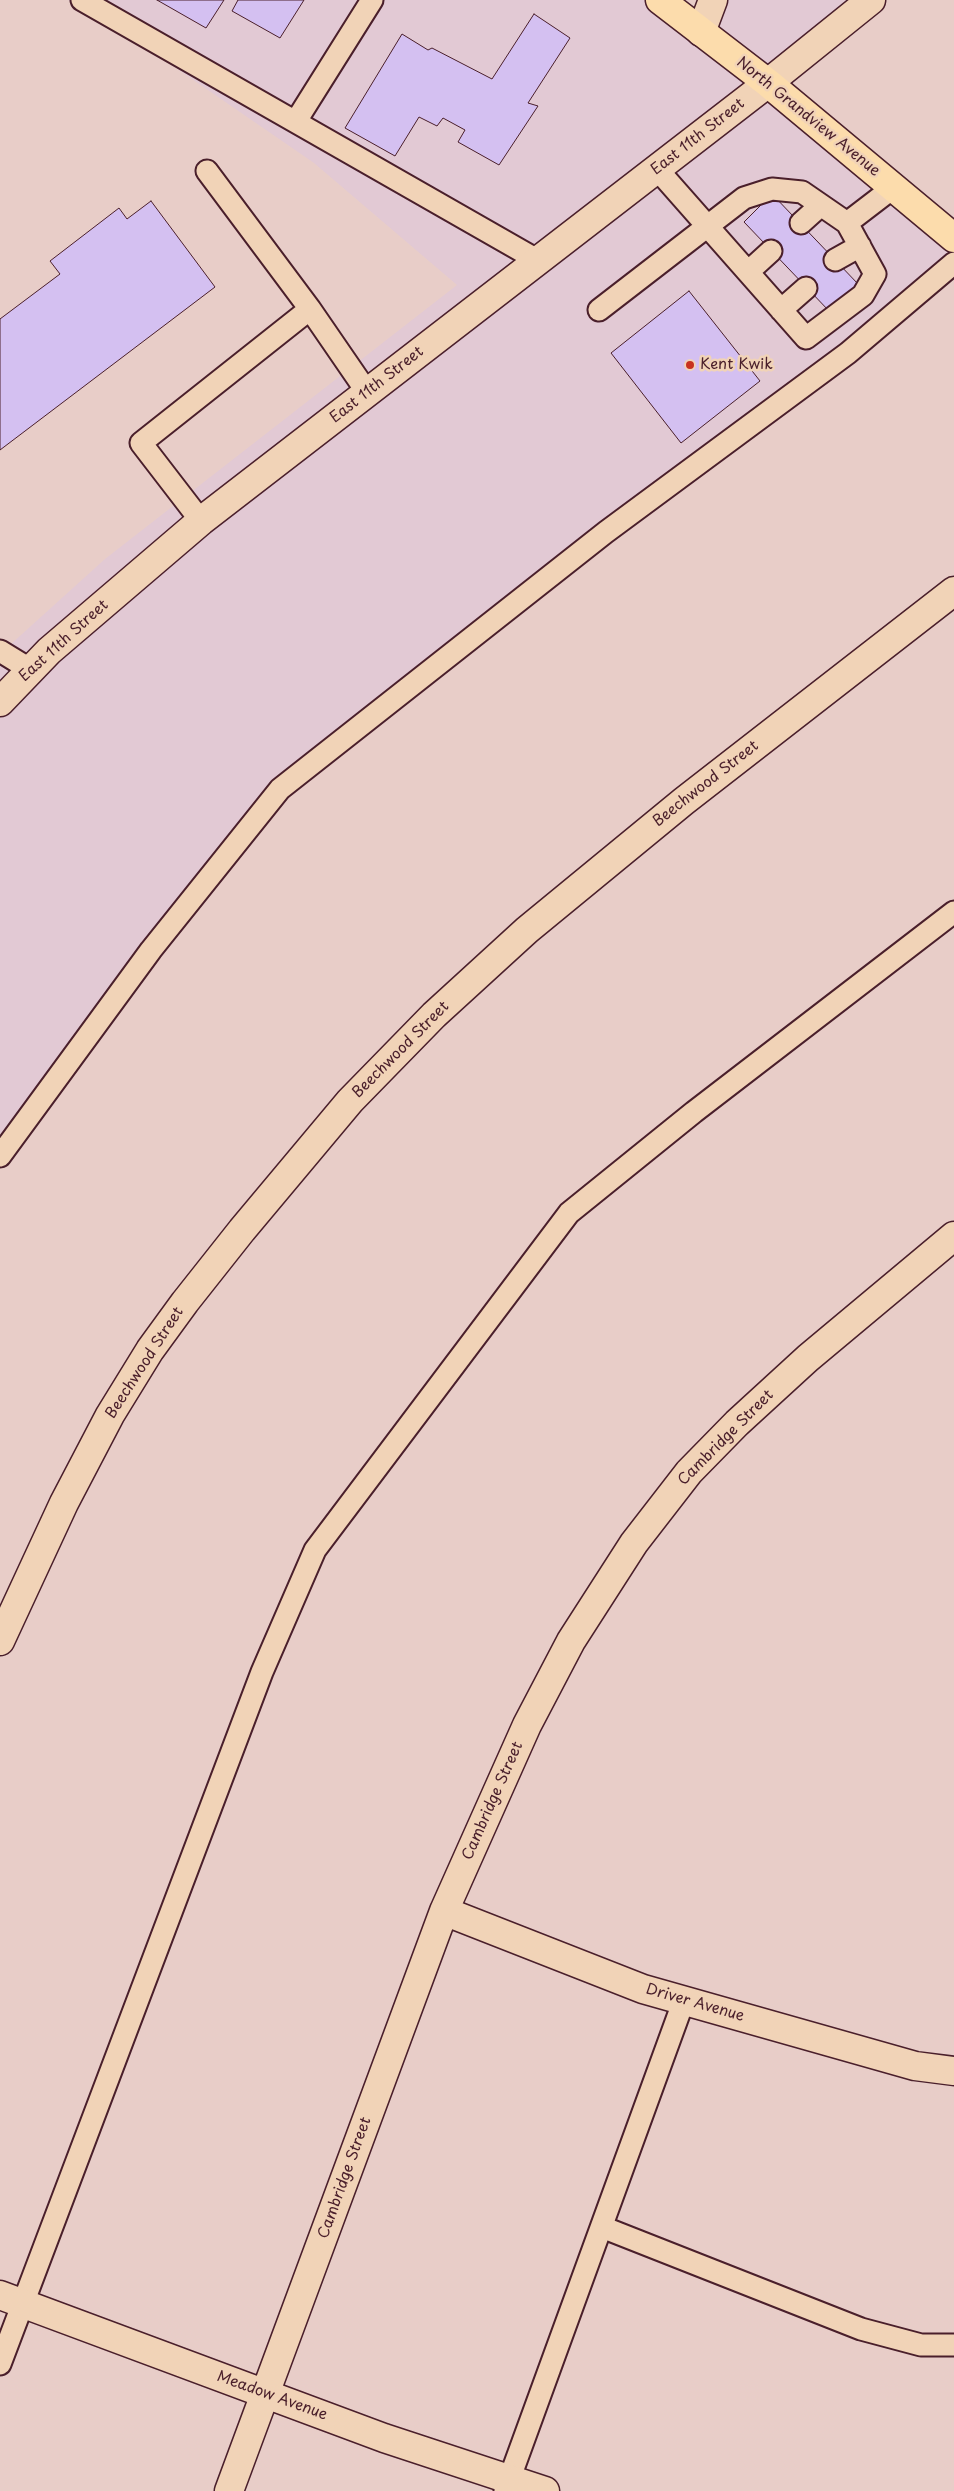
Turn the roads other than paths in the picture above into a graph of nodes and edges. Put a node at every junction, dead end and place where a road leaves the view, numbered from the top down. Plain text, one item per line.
1 (82, 0) edge
2 (372, 0) edge
3 (660, 0) edge
4 (713, 0) edge
5 (871, 0) edge
6 (701, 32) junction
7 (768, 83) junction
8 (296, 121) junction
9 (657, 169) junction
10 (207, 171) dead end
11 (894, 187) junction
12 (821, 205) junction
13 (801, 223) dead end
14 (847, 223) junction
15 (708, 227) junction
16 (954, 238) edge
17 (860, 246) junction
18 (771, 250) dead end
19 (835, 260) dead end
20 (539, 261) junction
21 (954, 263) edge
22 (748, 272) junction
23 (806, 288) dead end
24 (310, 309) junction
25 (600, 310) dead end
26 (781, 310) junction
27 (367, 392) junction
28 (201, 521) junction
29 (954, 591) edge
30 (0, 652) edge
31 (31, 670) junction
32 (0, 702) edge
33 (954, 912) edge
34 (0, 1156) edge
35 (954, 1236) edge
36 (0, 1641) edge
37 (444, 1911) junction
38 (684, 2000) junction
39 (954, 2071) edge
40 (602, 2227) junction
41 (11, 2299) edge
42 (954, 2345) edge
43 (0, 2364) edge
44 (265, 2394) junction
45 (508, 2485) edge
46 (229, 2491) edge
47 (545, 2491) edge

1 - 8 lane
2 - 8 lane
3 - 6 main road, North Grandview Avenue
4 - 6 street
5 - 7 street, East 11th Street
6 - 7 main road, North Grandview Avenue
7 - 9 street, East 11th Street
7 - 11 main road, North Grandview Avenue
8 - 20 lane
9 - 15 lane
9 - 20 street, East 11th Street
10 - 24 lane
11 - 14 lane
11 - 16 main road, North Grandview Avenue
12 - 13 lane
12 - 14 lane
12 - 15 lane
14 - 17 lane
15 - 22 lane
15 - 25 lane
17 - 19 lane
17 - 26 lane
18 - 22 lane
20 - 27 street, East 11th Street
21 - 34 lane
22 - 26 lane
23 - 26 lane
24 - 27 lane
24 - 28 lane
27 - 28 street, East 11th Street
28 - 31 street, East 11th Street
29 - 36 street, Beechwood Street
30 - 31 lane
31 - 32 street, East 11th Street
33 - 41 lane
35 - 37 street, Cambridge Street
37 - 38 street, Driver Avenue
37 - 44 street, Cambridge Street
38 - 39 street, Driver Avenue
38 - 40 lane
40 - 42 lane
40 - 45 lane
41 - 43 lane
41 - 44 street, Meadow Avenue
44 - 45 street, Meadow Avenue
44 - 46 street, Cambridge Street
45 - 47 street, Meadow Avenue

